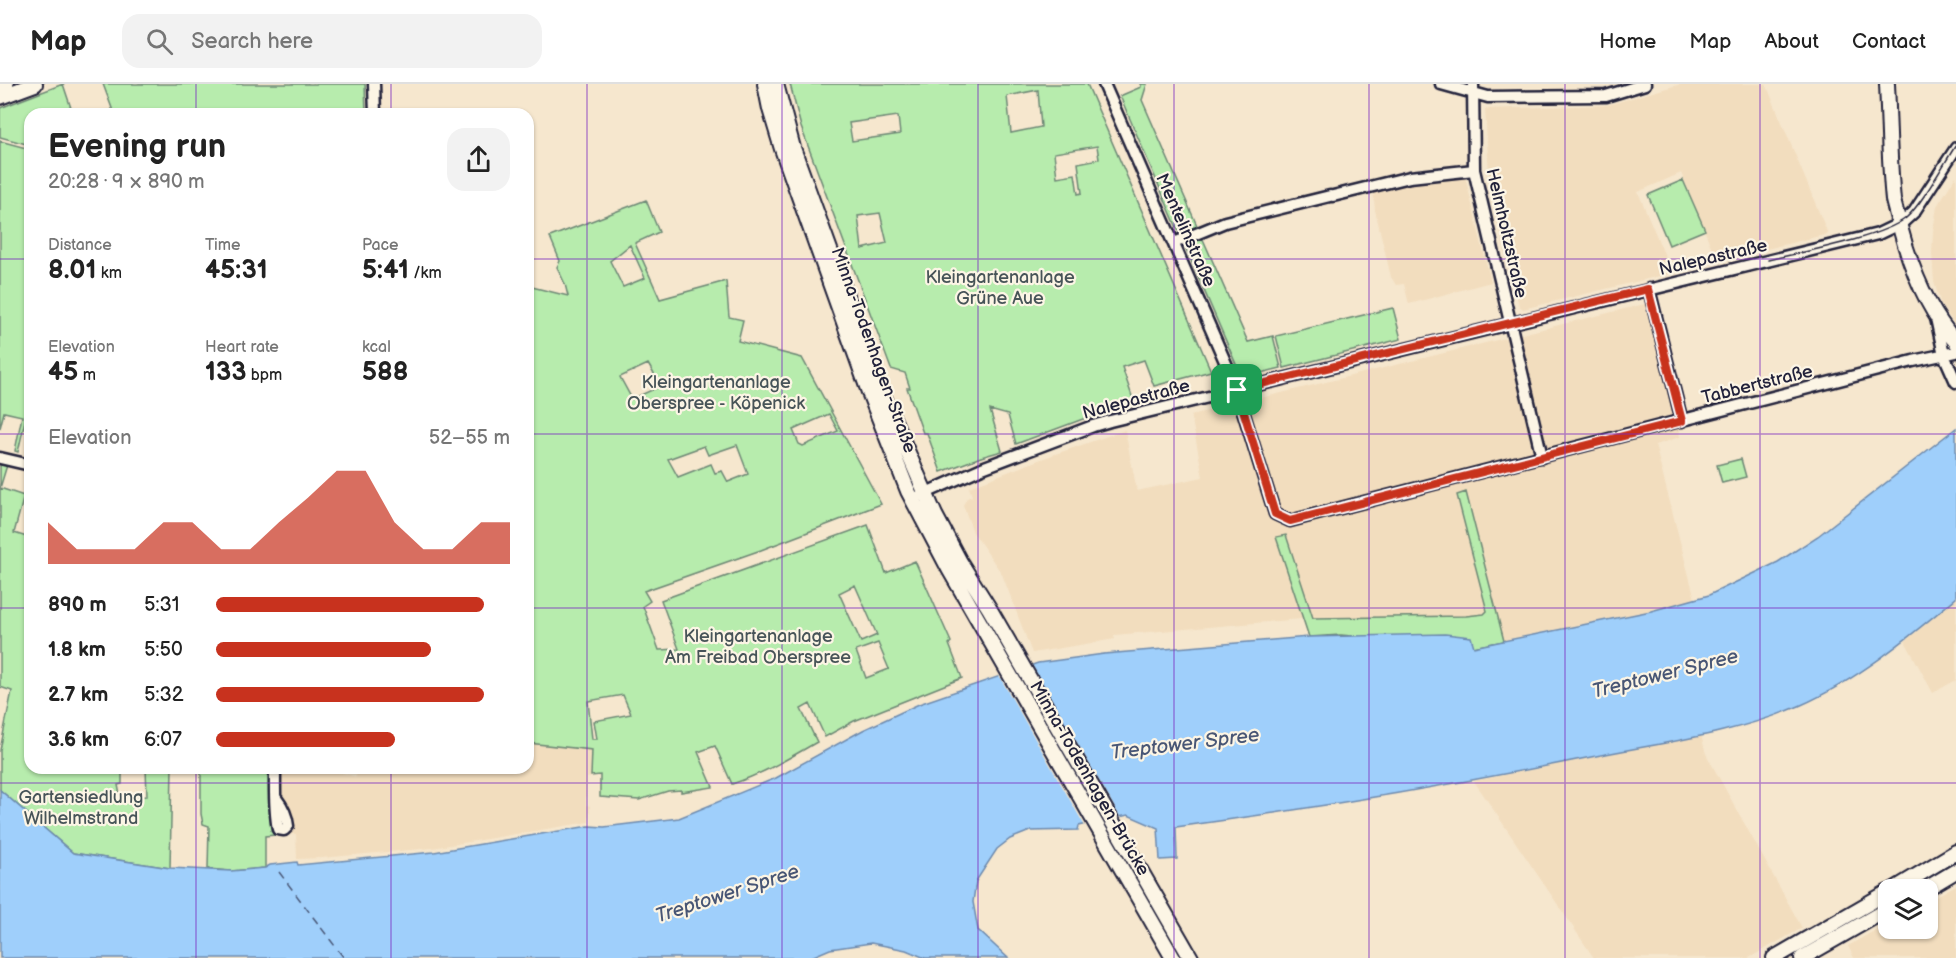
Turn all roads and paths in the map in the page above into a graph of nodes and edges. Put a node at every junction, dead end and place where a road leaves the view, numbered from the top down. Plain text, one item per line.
1 (6, 84) edge
2 (35, 84) edge
3 (374, 84) edge
4 (765, 84) edge
5 (776, 84) edge
6 (1104, 84) edge
7 (1441, 84) edge
8 (1645, 84) edge
9 (1887, 84) edge
10 (0, 86) edge
11 (1473, 89) edge
12 (0, 97) edge
13 (375, 108) edge
14 (1956, 148) edge
15 (1474, 170) junction
16 (1899, 224) junction
17 (1174, 243) junction
18 (1648, 289) junction
19 (1935, 315) junction
20 (1510, 323) junction
21 (1956, 342) edge
22 (1956, 352) edge
23 (1944, 355) junction
24 (1956, 382) edge
25 (1237, 390) junction
26 (1682, 421) junction
27 (1542, 457) junction
28 (0, 458) edge
29 (24, 464) edge
30 (919, 496) junction
31 (989, 608) joint
32 (976, 617) joint
33 (275, 774) edge
34 (276, 798) dead end
35 (1956, 852) edge
36 (1956, 871) edge
37 (1911, 879) edge
38 (1938, 882) edge
39 (1878, 898) edge
40 (1878, 915) edge
41 (1173, 958) edge
42 (1191, 958) edge
43 (1774, 958) edge
44 (1802, 958) edge

1 - 10 main road
2 - 12 main road
3 - 13 street
4 - 30 main road, Minna-Todenhagen-Straße
5 - 30 main road, Minna-Todenhagen-Straße
6 - 17 street, Mentelinstraße
7 - 11 street
8 - 11 street
9 - 16 main road
11 - 15 street, Helmholtzstraße
14 - 16 street
15 - 17 street
15 - 20 street, Helmholtzstraße
16 - 18 street, Nalepastraße
16 - 19 main road
17 - 25 street, Mentelinstraße
18 - 20 street, Nalepastraße
18 - 26 street
19 - 21 main road
19 - 23 street
20 - 25 street, Nalepastraße
20 - 27 street, Helmholtzstraße
22 - 23 street, Tabbertstraße
23 - 24 street
23 - 26 street, Tabbertstraße
25 - 27 street, Tabbertstraße
25 - 30 street, Nalepastraße
26 - 27 street, Tabbertstraße
28 - 29 street
30 - 31 main road, Minna-Todenhagen-Straße
30 - 32 main road, Minna-Todenhagen-Straße
31 - 42 main road, Minna-Todenhagen-Brücke
32 - 41 main road, Minna-Todenhagen-Brücke
33 - 34 street
35 - 37 main road
36 - 38 main road
39 - 43 main road
40 - 44 main road

